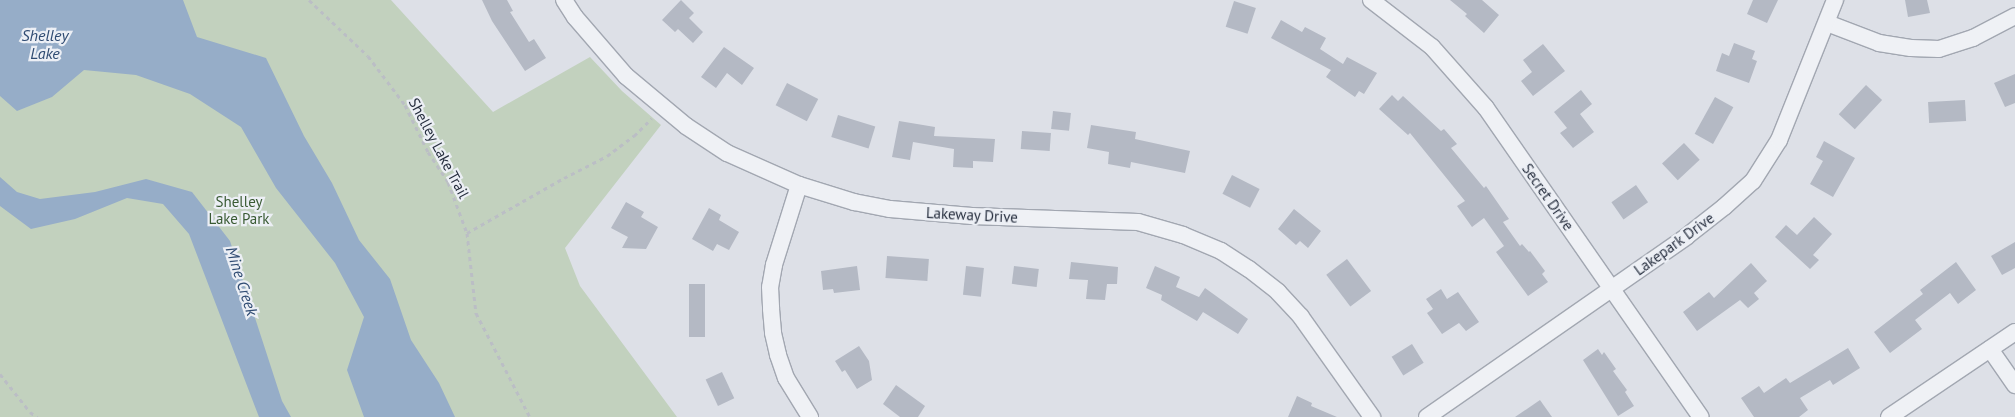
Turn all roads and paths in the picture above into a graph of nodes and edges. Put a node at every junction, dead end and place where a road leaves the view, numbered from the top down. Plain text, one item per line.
1 (309, 0) edge
2 (564, 0) edge
3 (1371, 0) edge
4 (1835, 0) edge
5 (2015, 16) edge
6 (1827, 22) junction
7 (662, 108) junction
8 (799, 185) junction
9 (467, 233) junction
10 (1613, 288) junction
11 (2015, 332) edge
12 (1990, 349) junction
13 (0, 374) edge
14 (2015, 386) edge
15 (37, 417) edge
16 (530, 417) edge
17 (810, 417) edge
18 (1372, 417) edge
19 (1427, 417) edge
20 (1700, 417) edge
21 (1888, 417) edge

1 - 9 path, Shelley Lake Trail
2 - 7 street, Lakeway Drive
3 - 10 street, Secret Drive
4 - 6 street, Lakepark Drive
5 - 6 street
6 - 10 street, Lakepark Drive
7 - 8 street, Lakeway Drive
7 - 9 path
8 - 17 street
8 - 18 street, Lakeway Drive
9 - 16 path, Shelley Lake Trail
10 - 19 street, Lakepark Drive
10 - 20 street, Secret Drive
11 - 12 street
12 - 14 street
12 - 21 street
13 - 15 path

